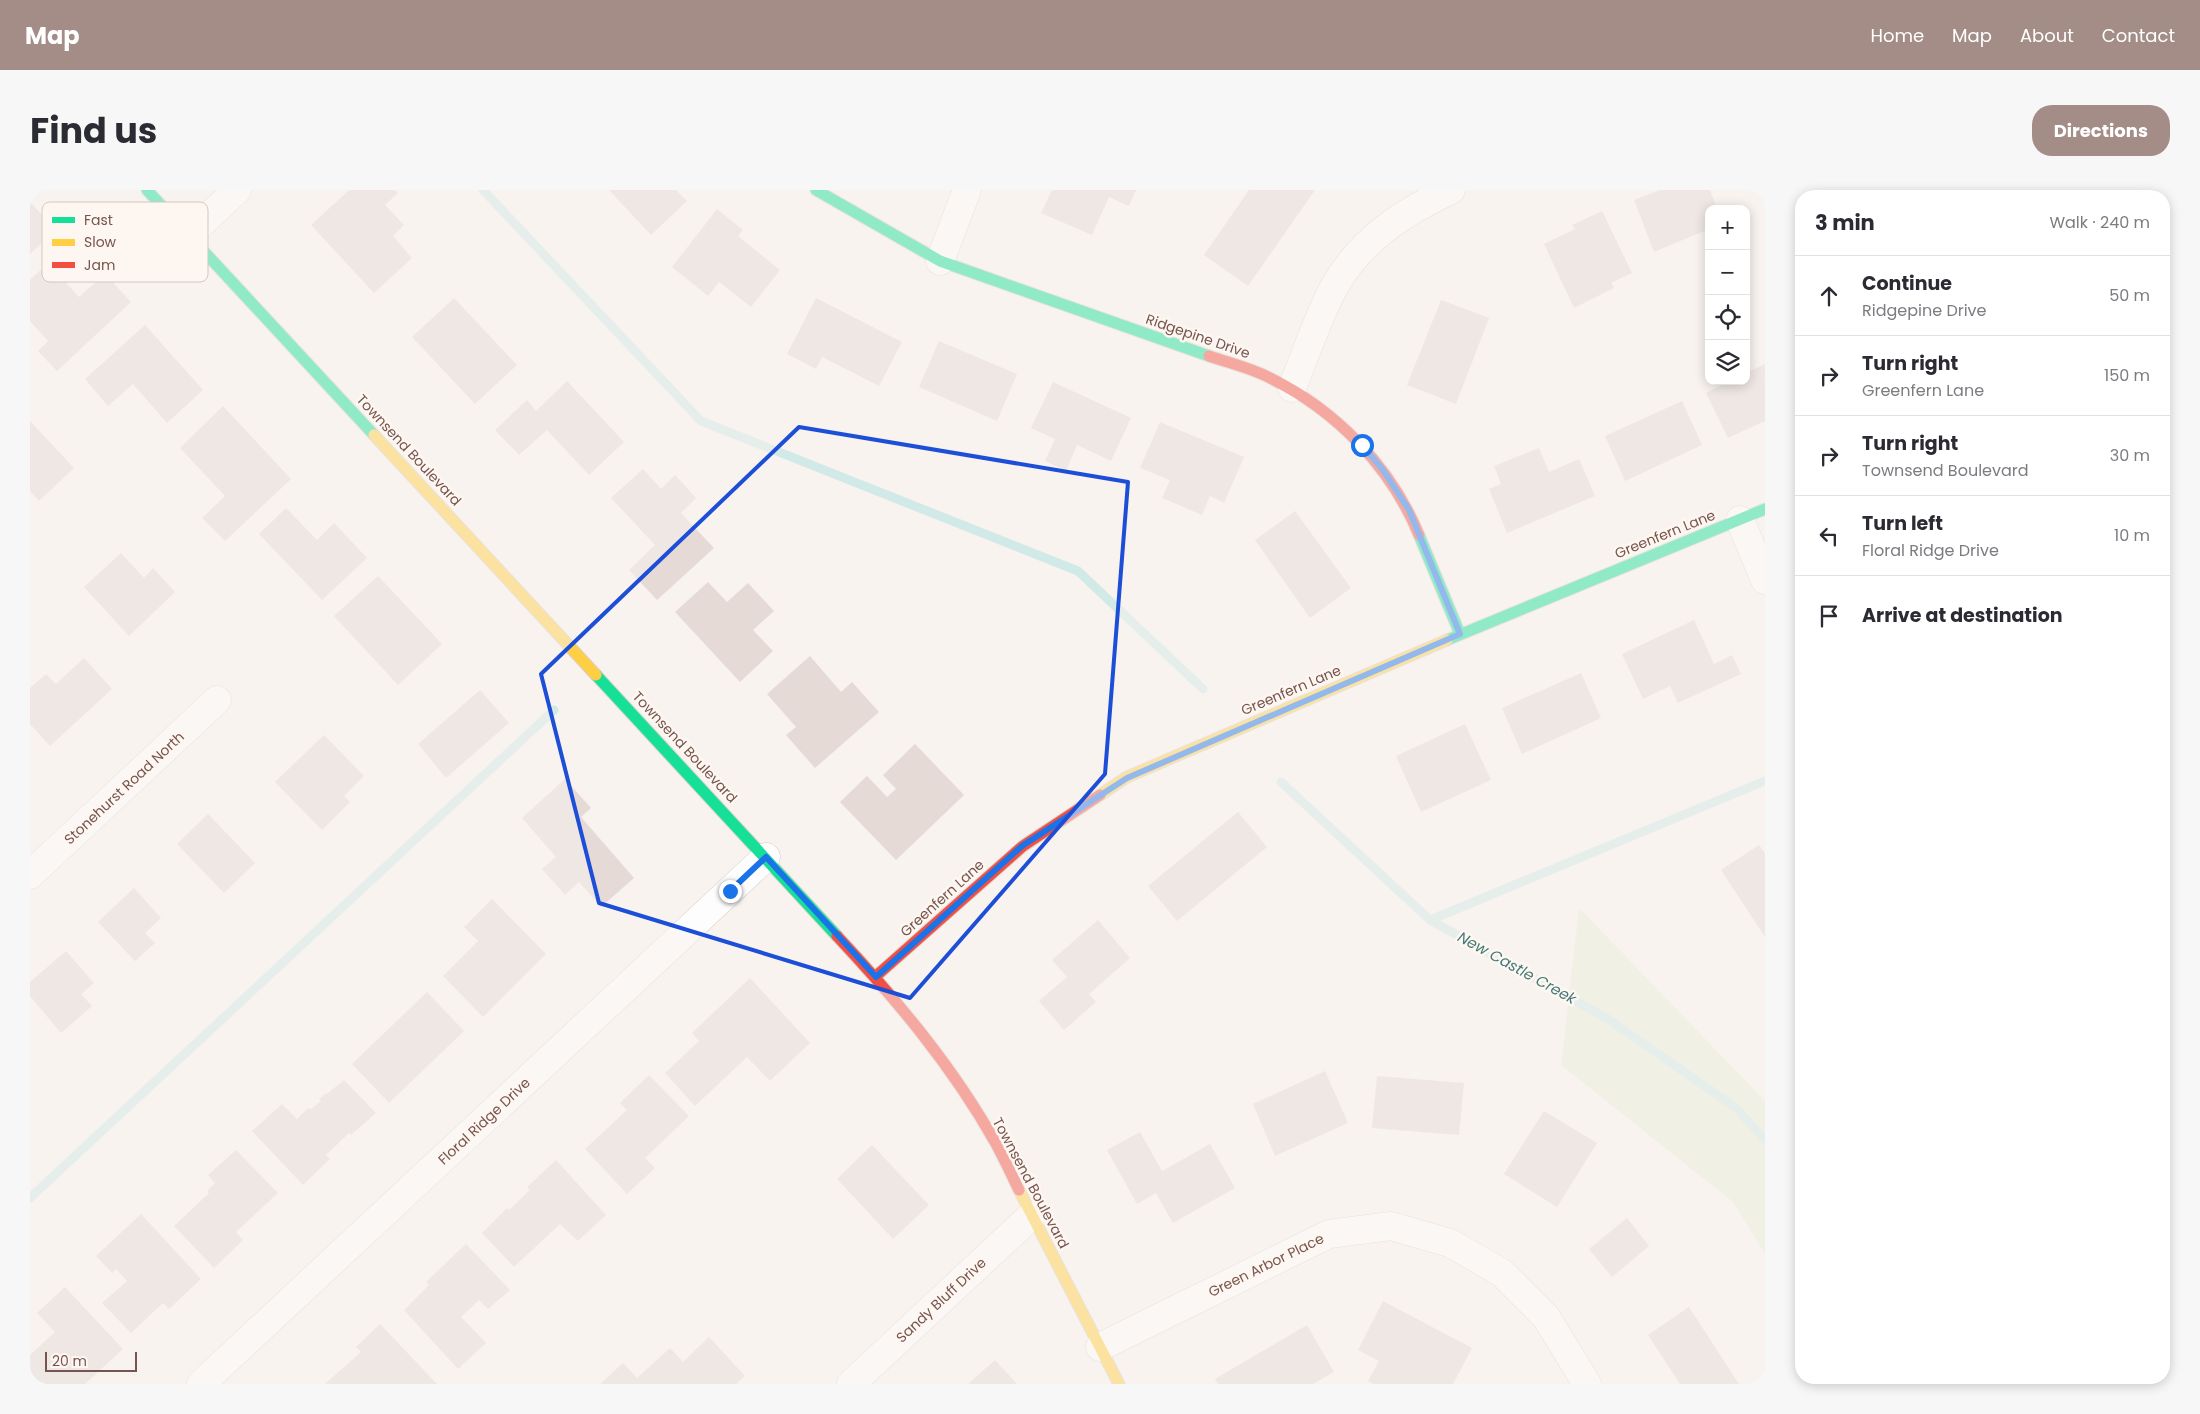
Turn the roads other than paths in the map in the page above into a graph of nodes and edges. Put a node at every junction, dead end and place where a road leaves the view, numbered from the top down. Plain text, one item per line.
1 (147, 190) edge
2 (237, 190) edge
3 (816, 190) edge
4 (966, 190) edge
5 (1451, 190) edge
6 (158, 202) edge
7 (208, 217) edge
8 (208, 255) edge
9 (940, 261) junction
10 (1292, 388) junction
11 (1765, 509) edge
12 (1740, 520) junction
13 (1765, 580) edge
14 (1460, 634) junction
15 (217, 700) dead end
16 (766, 857) junction
17 (30, 875) edge
18 (876, 977) junction
19 (1031, 1216) junction
20 (1100, 1348) junction
21 (201, 1384) edge
22 (851, 1384) edge
23 (1119, 1384) edge
24 (1587, 1384) edge

1 - 6 street, Townsend Boulevard
2 - 7 street
3 - 9 street, Ridgepine Drive
4 - 9 street
5 - 10 street
8 - 16 street, Townsend Boulevard
9 - 10 street, Ridgepine Drive
10 - 14 street, Ridgepine Drive
11 - 12 street, Greenfern Lane
12 - 13 street
12 - 14 street, Greenfern Lane
14 - 18 street, Greenfern Lane
15 - 17 street, Stonehurst Road North
16 - 18 street, Townsend Boulevard
16 - 21 street, Floral Ridge Drive
18 - 19 street, Townsend Boulevard
19 - 20 street, Townsend Boulevard
19 - 22 street, Sandy Bluff Drive
20 - 23 street, Townsend Boulevard
20 - 24 street, Green Arbor Place

